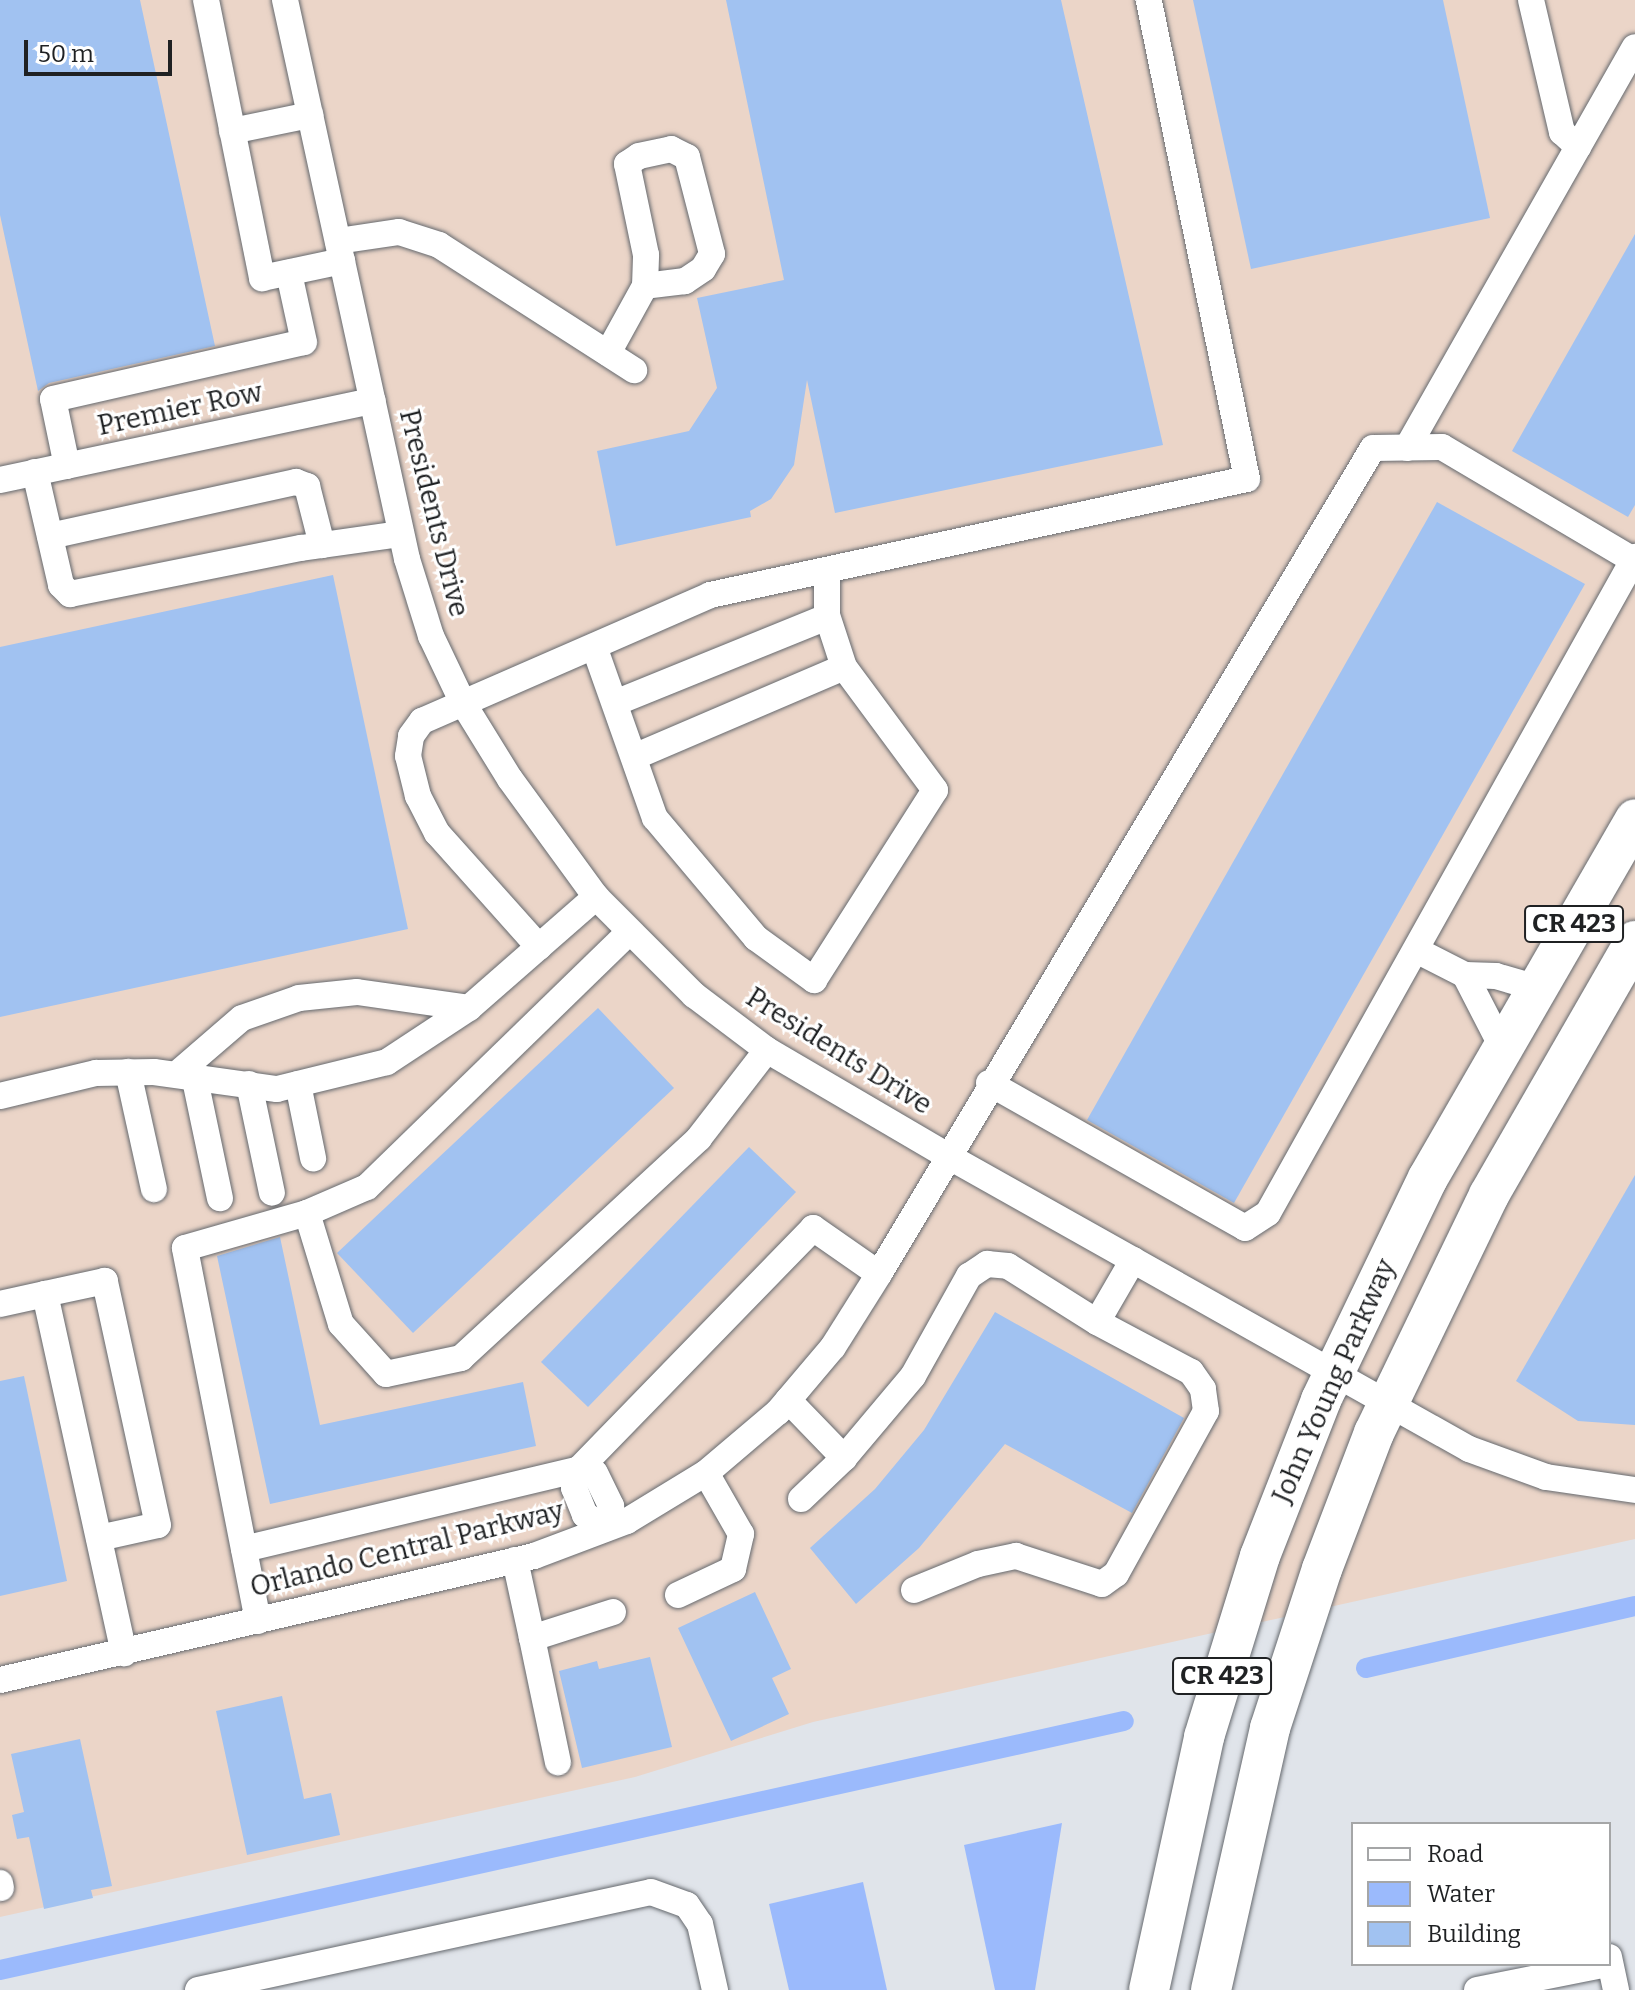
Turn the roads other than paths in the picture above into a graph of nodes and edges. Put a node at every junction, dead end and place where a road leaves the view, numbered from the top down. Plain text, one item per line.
1 (285, 0) edge
2 (1149, 0) edge
3 (1531, 0) edge
4 (210, 1) edge
5 (1635, 47) edge
6 (310, 115) junction
7 (232, 131) junction
8 (1578, 147) junction
9 (340, 251) junction
10 (289, 273) junction
11 (645, 286) junction
12 (608, 353) junction
13 (634, 370) dead end
14 (373, 401) junction
15 (1407, 448) junction
16 (67, 466) junction
17 (35, 472) junction
18 (0, 480) edge
19 (401, 534) junction
20 (50, 536) junction
21 (322, 545) junction
22 (1634, 559) edge
23 (827, 573) junction
24 (827, 617) junction
25 (595, 649) junction
26 (844, 667) junction
27 (463, 703) junction
28 (615, 703) junction
29 (634, 757) junction
30 (1635, 819) edge
31 (596, 897) junction
32 (629, 932) junction
33 (1635, 941) edge
34 (539, 947) junction
35 (1416, 950) junction
36 (1465, 975) junction
37 (1537, 988) junction
38 (469, 1008) junction
39 (1502, 1047) junction
40 (767, 1050) junction
41 (128, 1072) junction
42 (186, 1074) junction
43 (989, 1083) junction
44 (249, 1084) junction
45 (298, 1084) junction
46 (0, 1096) edge
47 (946, 1155) junction
48 (313, 1158) dead end
49 (154, 1189) dead end
50 (272, 1193) dead end
51 (220, 1198) dead end
52 (307, 1213) junction
53 (1133, 1260) junction
54 (879, 1274) junction
55 (45, 1294) junction
56 (0, 1304) edge
57 (1097, 1322) junction
58 (1334, 1373) junction
59 (788, 1400) junction
60 (1386, 1405) junction
61 (844, 1458) junction
62 (579, 1469) junction
63 (706, 1473) junction
64 (1635, 1490) edge
65 (801, 1499) dead end
66 (606, 1528) junction
67 (99, 1538) junction
68 (244, 1549) junction
69 (515, 1560) junction
70 (914, 1590) dead end
71 (678, 1595) dead end
72 (613, 1612) dead end
73 (258, 1621) junction
74 (532, 1638) junction
75 (124, 1653) junction
76 (0, 1680) edge
77 (558, 1762) dead end
78 (1614, 1961) edge
79 (1590, 1966) edge
80 (198, 1990) edge
81 (715, 1990) edge
82 (1149, 1990) edge
83 (1211, 1990) edge
84 (1477, 1990) edge
85 (1616, 1990) edge

1 - 6 street, Presidents Drive
2 - 23 street
3 - 8 street
4 - 7 street
5 - 8 street
6 - 7 street
6 - 9 street, Presidents Drive
7 - 10 street
8 - 15 street
9 - 10 street
9 - 12 street
9 - 14 street, Presidents Drive
10 - 16 street
11 - 11 street
11 - 12 street
12 - 13 street
14 - 16 street, Premier Row
14 - 19 street, Presidents Drive
15 - 22 street
15 - 43 street, Orlando Central Parkway
16 - 17 street, Premier Row
17 - 18 street, Premier Row
17 - 20 street
19 - 21 street
19 - 27 street, Presidents Drive
20 - 21 street
20 - 21 street
22 - 35 street
23 - 24 street
23 - 25 street
24 - 26 street
24 - 28 street
25 - 27 street
25 - 28 street
26 - 29 street
26 - 29 street
27 - 31 street, Presidents Drive
27 - 34 street
28 - 29 street
30 - 37 highway, John Young Parkway / CR 423
31 - 32 street, Presidents Drive
31 - 34 street
32 - 40 street, Presidents Drive
32 - 52 street
33 - 60 highway, John Young Parkway / CR 423
34 - 38 street
35 - 36 street
35 - 43 street
36 - 37 street
36 - 39 street
37 - 39 highway, John Young Parkway / CR 423
38 - 42 street
38 - 45 street
39 - 58 highway, John Young Parkway / CR 423
40 - 47 street, Presidents Drive
40 - 52 street
41 - 42 street
41 - 46 street
41 - 49 street
42 - 44 street
42 - 51 street
43 - 47 street, Orlando Central Parkway
44 - 45 street
44 - 50 street
45 - 48 street
47 - 53 street, Presidents Drive
47 - 54 street, Orlando Central Parkway
52 - 68 street
53 - 57 street
53 - 58 street, Presidents Drive
54 - 59 street, Orlando Central Parkway
54 - 62 street
55 - 56 street
55 - 67 street
55 - 67 street
57 - 61 street
57 - 70 street
58 - 60 street, Presidents Drive
58 - 82 highway, John Young Parkway / CR 423
59 - 61 street
59 - 63 street, Orlando Central Parkway
60 - 64 street, Presidents Drive
60 - 83 highway, John Young Parkway / CR 423
61 - 65 street
62 - 66 street
62 - 68 street
63 - 66 street, Orlando Central Parkway
63 - 71 street
66 - 69 street, Orlando Central Parkway
67 - 75 street
68 - 73 street
69 - 73 street, Orlando Central Parkway
69 - 74 street
72 - 74 street
73 - 75 street, Orlando Central Parkway
74 - 77 street
75 - 76 street, Orlando Central Parkway
78 - 85 street
79 - 84 street
80 - 81 street

